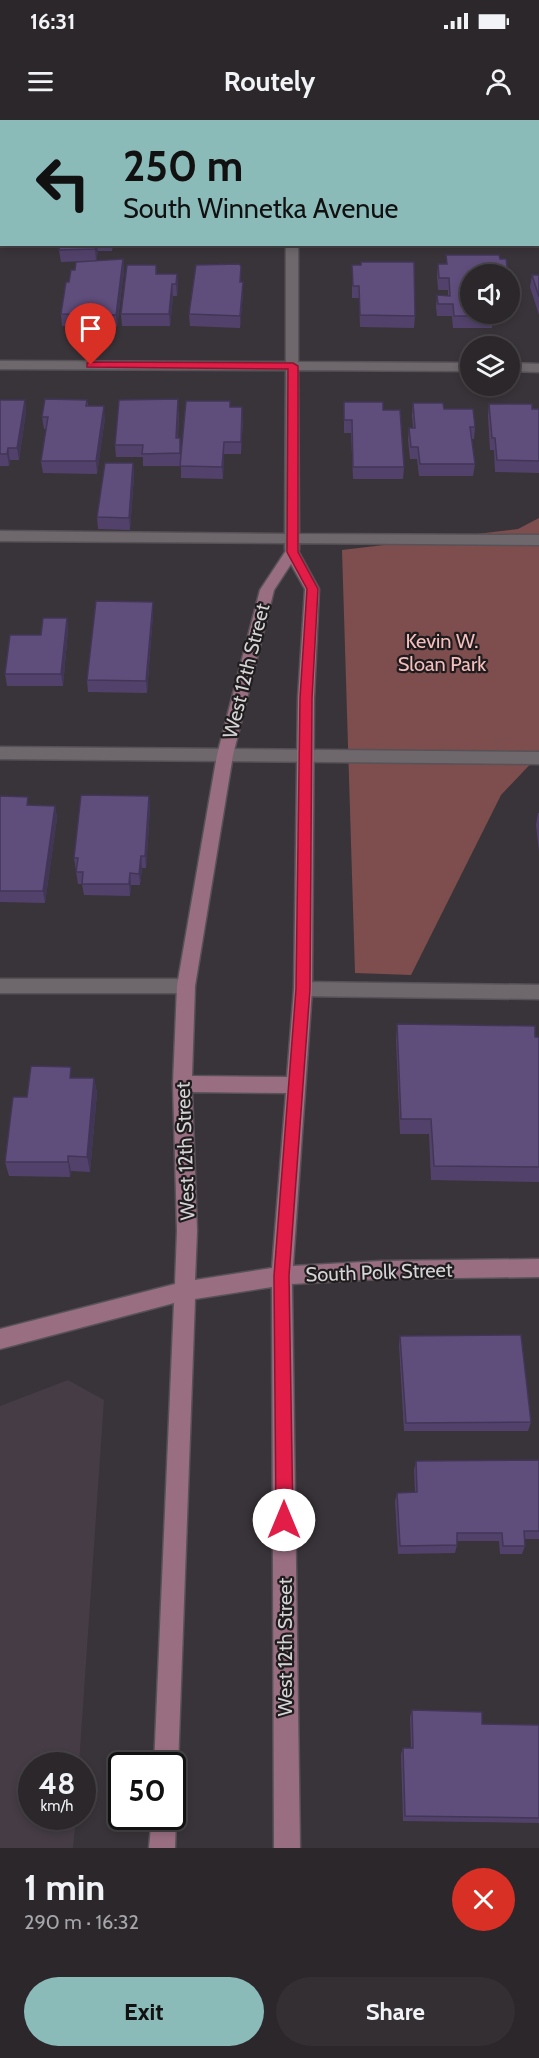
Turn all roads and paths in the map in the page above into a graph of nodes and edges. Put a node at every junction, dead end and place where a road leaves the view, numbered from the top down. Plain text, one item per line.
1 (292, 246) edge
2 (0, 364) edge
3 (293, 366) junction
4 (460, 367) edge
5 (520, 367) edge
6 (539, 368) edge
7 (0, 536) edge
8 (539, 540) edge
9 (292, 545) junction
10 (0, 753) edge
11 (225, 755) junction
12 (305, 755) junction
13 (539, 758) edge
14 (0, 986) edge
15 (186, 986) junction
16 (303, 989) junction
17 (539, 992) edge
18 (182, 1084) junction
19 (295, 1085) junction
20 (539, 1268) edge
21 (282, 1276) junction
22 (184, 1292) junction
23 (0, 1339) edge
24 (167, 1752) edge
25 (163, 1830) edge
26 (162, 1848) edge
27 (287, 1848) edge

1 - 3 street, West 12th Street
2 - 3 street
3 - 4 street
3 - 9 street, West 12th Street
5 - 6 street
7 - 9 street
8 - 9 street
9 - 11 main road, West 12th Street
9 - 12 main road, West 12th Street
10 - 11 street
11 - 12 street
11 - 15 main road, West 12th Street
12 - 13 street
12 - 16 main road, West 12th Street
14 - 15 street
15 - 18 main road, West 12th Street
16 - 17 street
16 - 19 main road, West 12th Street
18 - 19 main road
18 - 22 main road, West 12th Street
19 - 21 main road, West 12th Street
20 - 21 main road, South Polk Street
21 - 22 main road, South Polk Street
21 - 27 main road, West 12th Street
22 - 23 main road, South Polk Street
22 - 24 main road, West 12th Street
25 - 26 main road

